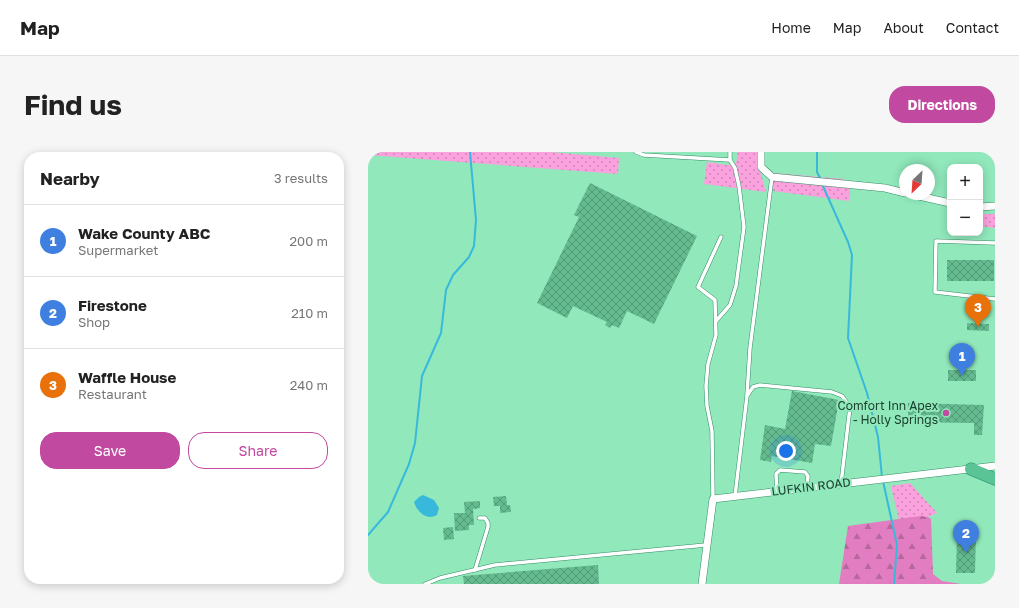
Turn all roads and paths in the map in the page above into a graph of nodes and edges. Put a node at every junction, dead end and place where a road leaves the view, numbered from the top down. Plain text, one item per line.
1 (636, 152) edge
2 (730, 152) edge
3 (761, 152) edge
4 (730, 160) junction
5 (772, 177) junction
6 (899, 192) edge
7 (935, 200) edge
8 (947, 202) edge
9 (995, 206) edge
10 (983, 207) edge
11 (721, 237) dead end
12 (995, 243) edge
13 (995, 299) edge
14 (716, 320) junction
15 (747, 396) junction
16 (995, 466) edge
17 (971, 469) junction
18 (995, 479) edge
19 (841, 484) junction
20 (807, 488) junction
21 (777, 491) junction
22 (735, 496) junction
23 (713, 499) junction
24 (479, 518) dead end
25 (706, 545) junction
26 (475, 570) junction
27 (425, 584) edge
28 (702, 584) edge

1 - 4 lane
2 - 4 lane
3 - 5 street
4 - 14 lane
5 - 6 street
5 - 15 lane
7 - 8 street
9 - 10 street
11 - 14 lane
12 - 13 lane
14 - 23 lane
15 - 19 lane
15 - 22 lane
16 - 17 street, LUFKIN ROAD
17 - 18 highway
17 - 19 street, LUFKIN ROAD
19 - 20 street, LUFKIN ROAD
20 - 21 street, LUFKIN ROAD
20 - 21 lane
21 - 22 street, LUFKIN ROAD
22 - 23 street, LUFKIN ROAD
23 - 25 street
24 - 26 lane
25 - 26 lane
25 - 28 street
26 - 27 lane

